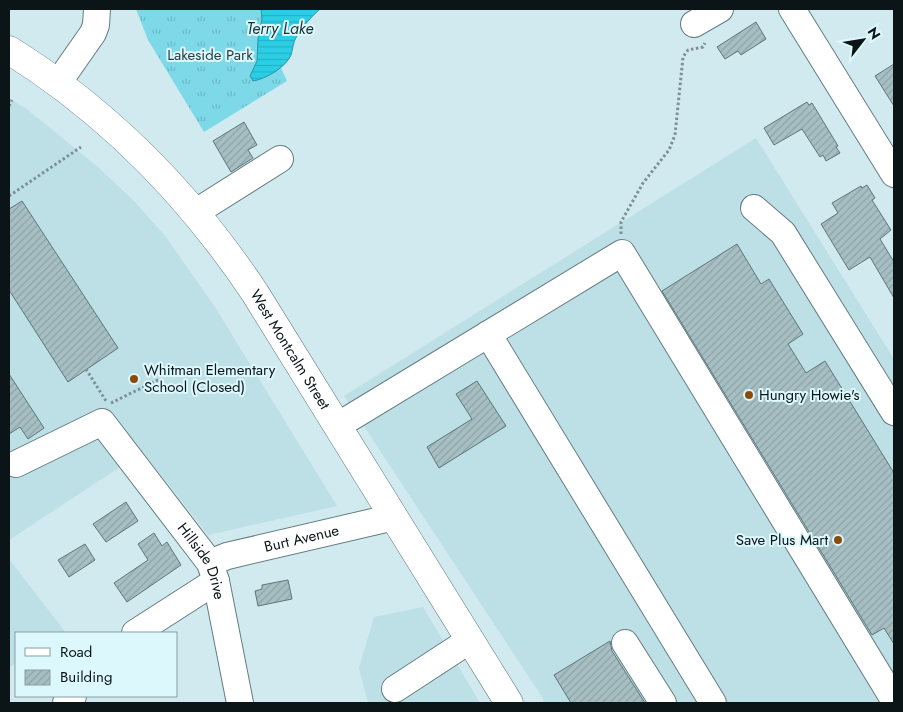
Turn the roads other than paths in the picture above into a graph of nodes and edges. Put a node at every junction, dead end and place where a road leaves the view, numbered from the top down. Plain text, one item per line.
1 (97, 9) edge
2 (720, 9) edge
3 (792, 9) edge
4 (700, 33) road end
5 (9, 50) edge
6 (58, 82) junction
7 (280, 159) dead end
8 (894, 174) edge
9 (754, 208) dead end
10 (196, 212) junction
11 (488, 334) junction
12 (894, 412) edge
13 (337, 426) junction
14 (16, 464) dead end
15 (394, 517) junction
16 (213, 572) junction
17 (136, 632) edge
18 (470, 640) junction
19 (625, 643) dead end
20 (395, 689) dead end
21 (894, 700) edge
22 (240, 703) edge
23 (509, 703) edge
24 (663, 703) edge
25 (714, 703) edge

1 - 6 street
2 - 4 street
3 - 8 street
5 - 6 main road, West Montcalm Street
6 - 10 main road, West Montcalm Street
7 - 10 street
9 - 12 street
10 - 13 main road, West Montcalm Street
11 - 13 street
11 - 21 street
11 - 25 street
13 - 15 main road, West Montcalm Street
14 - 16 street, Hillside Drive
15 - 16 street, Burt Avenue
15 - 18 main road, West Montcalm Street
16 - 17 street, Burt Avenue
16 - 22 street, Hillside Drive
18 - 20 street
18 - 23 main road, West Montcalm Street
19 - 24 street

